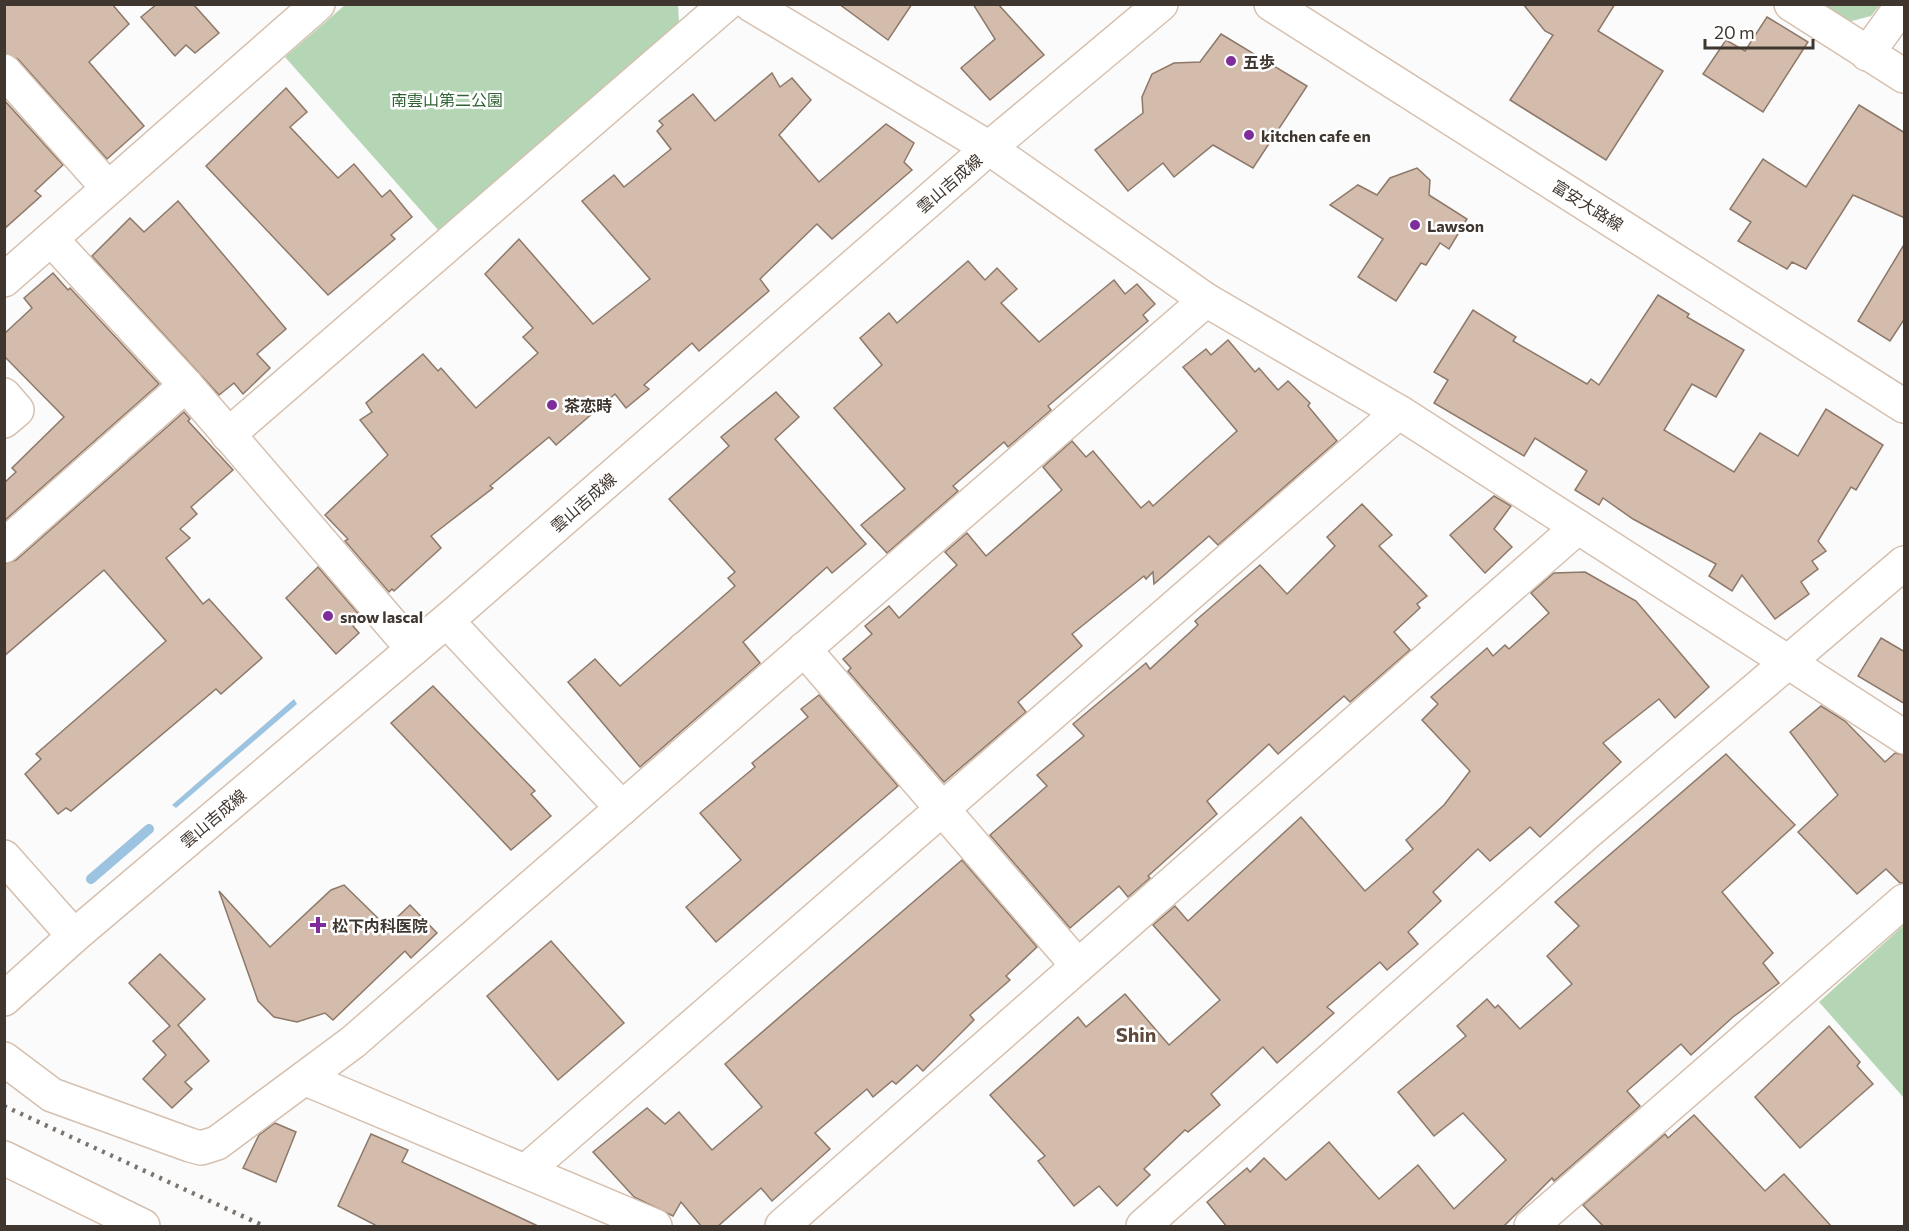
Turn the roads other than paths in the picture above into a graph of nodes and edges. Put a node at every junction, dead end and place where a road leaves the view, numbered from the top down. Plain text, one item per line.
1 (318, 4) edge
2 (726, 4) edge
3 (750, 4) edge
4 (1161, 4) edge
5 (1271, 4) edge
6 (1791, 4) edge
7 (1904, 4) edge
8 (1867, 54) junction
9 (4, 71) edge
10 (1905, 76) edge
11 (989, 148) junction
12 (108, 188) junction
13 (51, 239) junction
14 (4, 280) edge
15 (1206, 300) junction
16 (186, 385) junction
17 (4, 395) edge
18 (1905, 406) edge
19 (1400, 412) junction
20 (4, 421) edge
21 (228, 435) junction
22 (1578, 527) junction
23 (4, 546) edge
24 (1905, 563) edge
25 (447, 621) junction
26 (412, 649) junction
27 (804, 649) junction
28 (1788, 662) junction
29 (1905, 737) edge
30 (622, 808) junction
31 (944, 810) junction
32 (4, 857) edge
33 (1905, 901) edge
34 (74, 936) junction
35 (1078, 966) junction
36 (4, 999) edge
37 (4, 1059) edge
38 (306, 1079) junction
39 (4, 1158) edge
40 (528, 1170) junction
41 (130, 1224) edge
42 (1534, 1225) edge
43 (655, 1227) edge
44 (782, 1227) edge
45 (1143, 1227) edge

1 - 12 street
2 - 21 street
3 - 11 street
4 - 11 street, 雲山吉成線
5 - 18 street, 富安大路線
6 - 8 street
7 - 8 street
8 - 10 street
9 - 12 street
11 - 15 street
11 - 25 street, 雲山吉成線
12 - 13 street
13 - 14 street
13 - 16 street
15 - 19 street
15 - 27 street
16 - 21 street
16 - 23 street
17 - 20 street
19 - 22 street
19 - 31 street
21 - 26 street
22 - 28 street
22 - 35 street
24 - 28 street
25 - 26 street, 雲山吉成線
25 - 30 street
26 - 34 street, 雲山吉成線
27 - 30 street
27 - 31 street
28 - 29 street
28 - 45 street
30 - 38 street
31 - 35 street
31 - 40 street
32 - 34 street
33 - 42 street
34 - 36 street, 雲山吉成線
35 - 44 street
37 - 38 street
38 - 40 street
39 - 41 street
40 - 43 street

